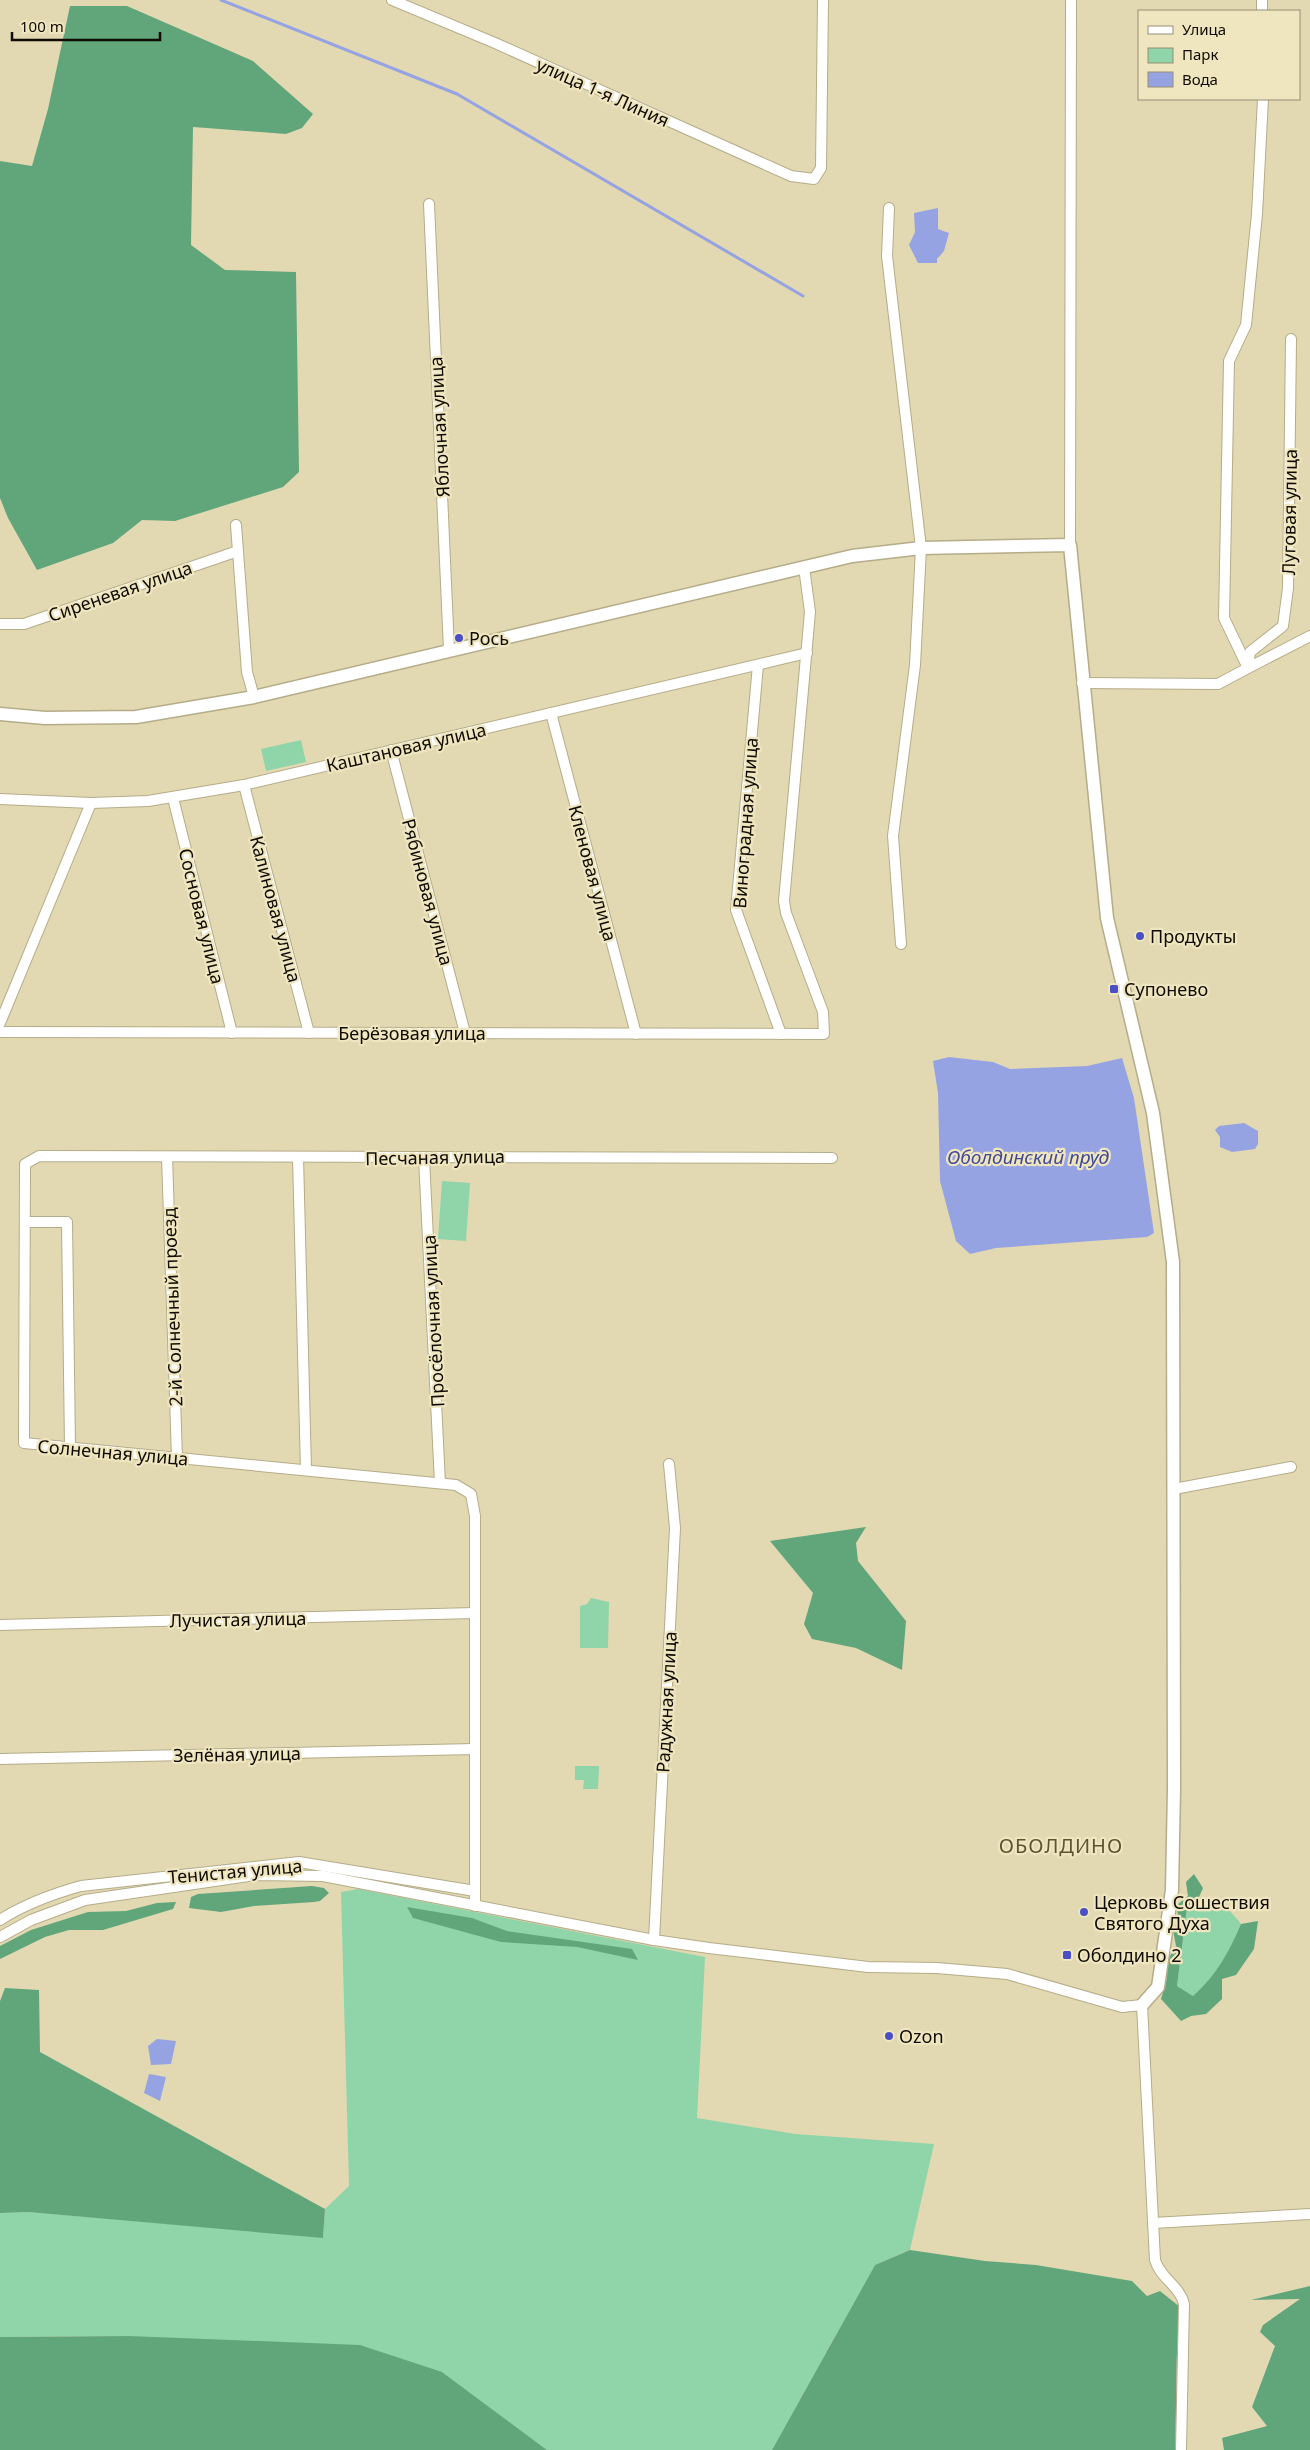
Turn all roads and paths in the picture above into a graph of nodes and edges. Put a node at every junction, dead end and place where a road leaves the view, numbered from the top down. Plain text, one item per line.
1 (392, 0) edge
2 (823, 0) edge
3 (1071, 0) edge
4 (1263, 100) edge
5 (429, 204) dead end
6 (889, 208) dead end
7 (1291, 339) dead end
8 (236, 525) dead end
9 (1070, 545) junction
10 (921, 548) junction
11 (238, 551) junction
12 (804, 567) junction
13 (0, 624) edge
14 (1310, 636) edge
15 (449, 650) junction
16 (807, 653) junction
17 (758, 664) junction
18 (1248, 668) junction
19 (1082, 683) junction
20 (254, 697) junction
21 (551, 713) junction
22 (0, 714) edge
23 (391, 750) junction
24 (244, 785) junction
25 (173, 798) junction
26 (0, 799) edge
27 (90, 803) junction
28 (901, 944) dead end
29 (0, 1023) edge
30 (0, 1032) edge
31 (232, 1033) junction
32 (309, 1033) junction
33 (465, 1034) junction
34 (636, 1034) junction
35 (781, 1034) junction
36 (39, 1156) joint
37 (167, 1157) junction
38 (298, 1157) junction
39 (424, 1158) junction
40 (832, 1158) dead end
41 (25, 1222) junction
42 (70, 1447) junction
43 (177, 1458) junction
44 (669, 1464) dead end
45 (1291, 1467) dead end
46 (306, 1470) junction
47 (440, 1483) junction
48 (1174, 1490) junction
49 (475, 1613) junction
50 (0, 1625) edge
51 (475, 1749) junction
52 (0, 1759) edge
53 (475, 1891) junction
54 (475, 1906) junction
55 (0, 1920) edge
56 (0, 1937) edge
57 (654, 1940) junction
58 (1142, 2005) junction
59 (1310, 2214) edge
60 (1153, 2223) junction
61 (1181, 2450) edge

1 - 2 street, улица 1-я Линия
3 - 9 street
4 - 18 street
5 - 15 street, Яблочная улица
6 - 10 street
7 - 18 street, Луговая улица
8 - 11 street
9 - 10 street
9 - 19 street
10 - 12 street
10 - 28 street
11 - 13 street, Сиреневая улица
11 - 20 street
12 - 15 street
12 - 16 street
14 - 18 street
15 - 20 street
16 - 17 street, Каштановая улица
16 - 35 street, Берёзовая улица
17 - 21 street, Каштановая улица
17 - 35 street, Виноградная улица
18 - 19 street
19 - 48 street
20 - 22 street
21 - 23 street, Каштановая улица
21 - 34 street, Кленовая улица
23 - 24 street, Каштановая улица
23 - 33 street, Рябиновая улица
24 - 25 street, Каштановая улица
24 - 32 street, Калиновая улица
25 - 27 street, Каштановая улица
25 - 31 street, Сосновая улица
26 - 27 street, Каштановая улица
27 - 29 street
30 - 31 street, Берёзовая улица
31 - 32 street, Берёзовая улица
32 - 33 street, Берёзовая улица
33 - 34 street, Берёзовая улица
34 - 35 street, Берёзовая улица
36 - 37 street, Песчаная улица
36 - 41 street, Солнечная улица
37 - 38 street, Песчаная улица
37 - 43 street, 2-й Солнечный проезд
38 - 39 street, Песчаная улица
38 - 46 street
39 - 40 street, Песчаная улица
39 - 47 street, Просёлочная улица
41 - 42 street
41 - 42 street, Солнечная улица
42 - 43 street, Солнечная улица
43 - 46 street, Солнечная улица
44 - 57 street, Радужная улица
45 - 48 street
46 - 47 street, Солнечная улица
47 - 49 street, Солнечная улица
48 - 58 street
49 - 50 street, Лучистая улица
49 - 51 street
51 - 52 street, Зелёная улица
51 - 53 street
53 - 54 street
53 - 55 street, Тенистая улица
54 - 56 street
54 - 57 street
57 - 58 street
58 - 60 street
59 - 60 street
60 - 61 street

